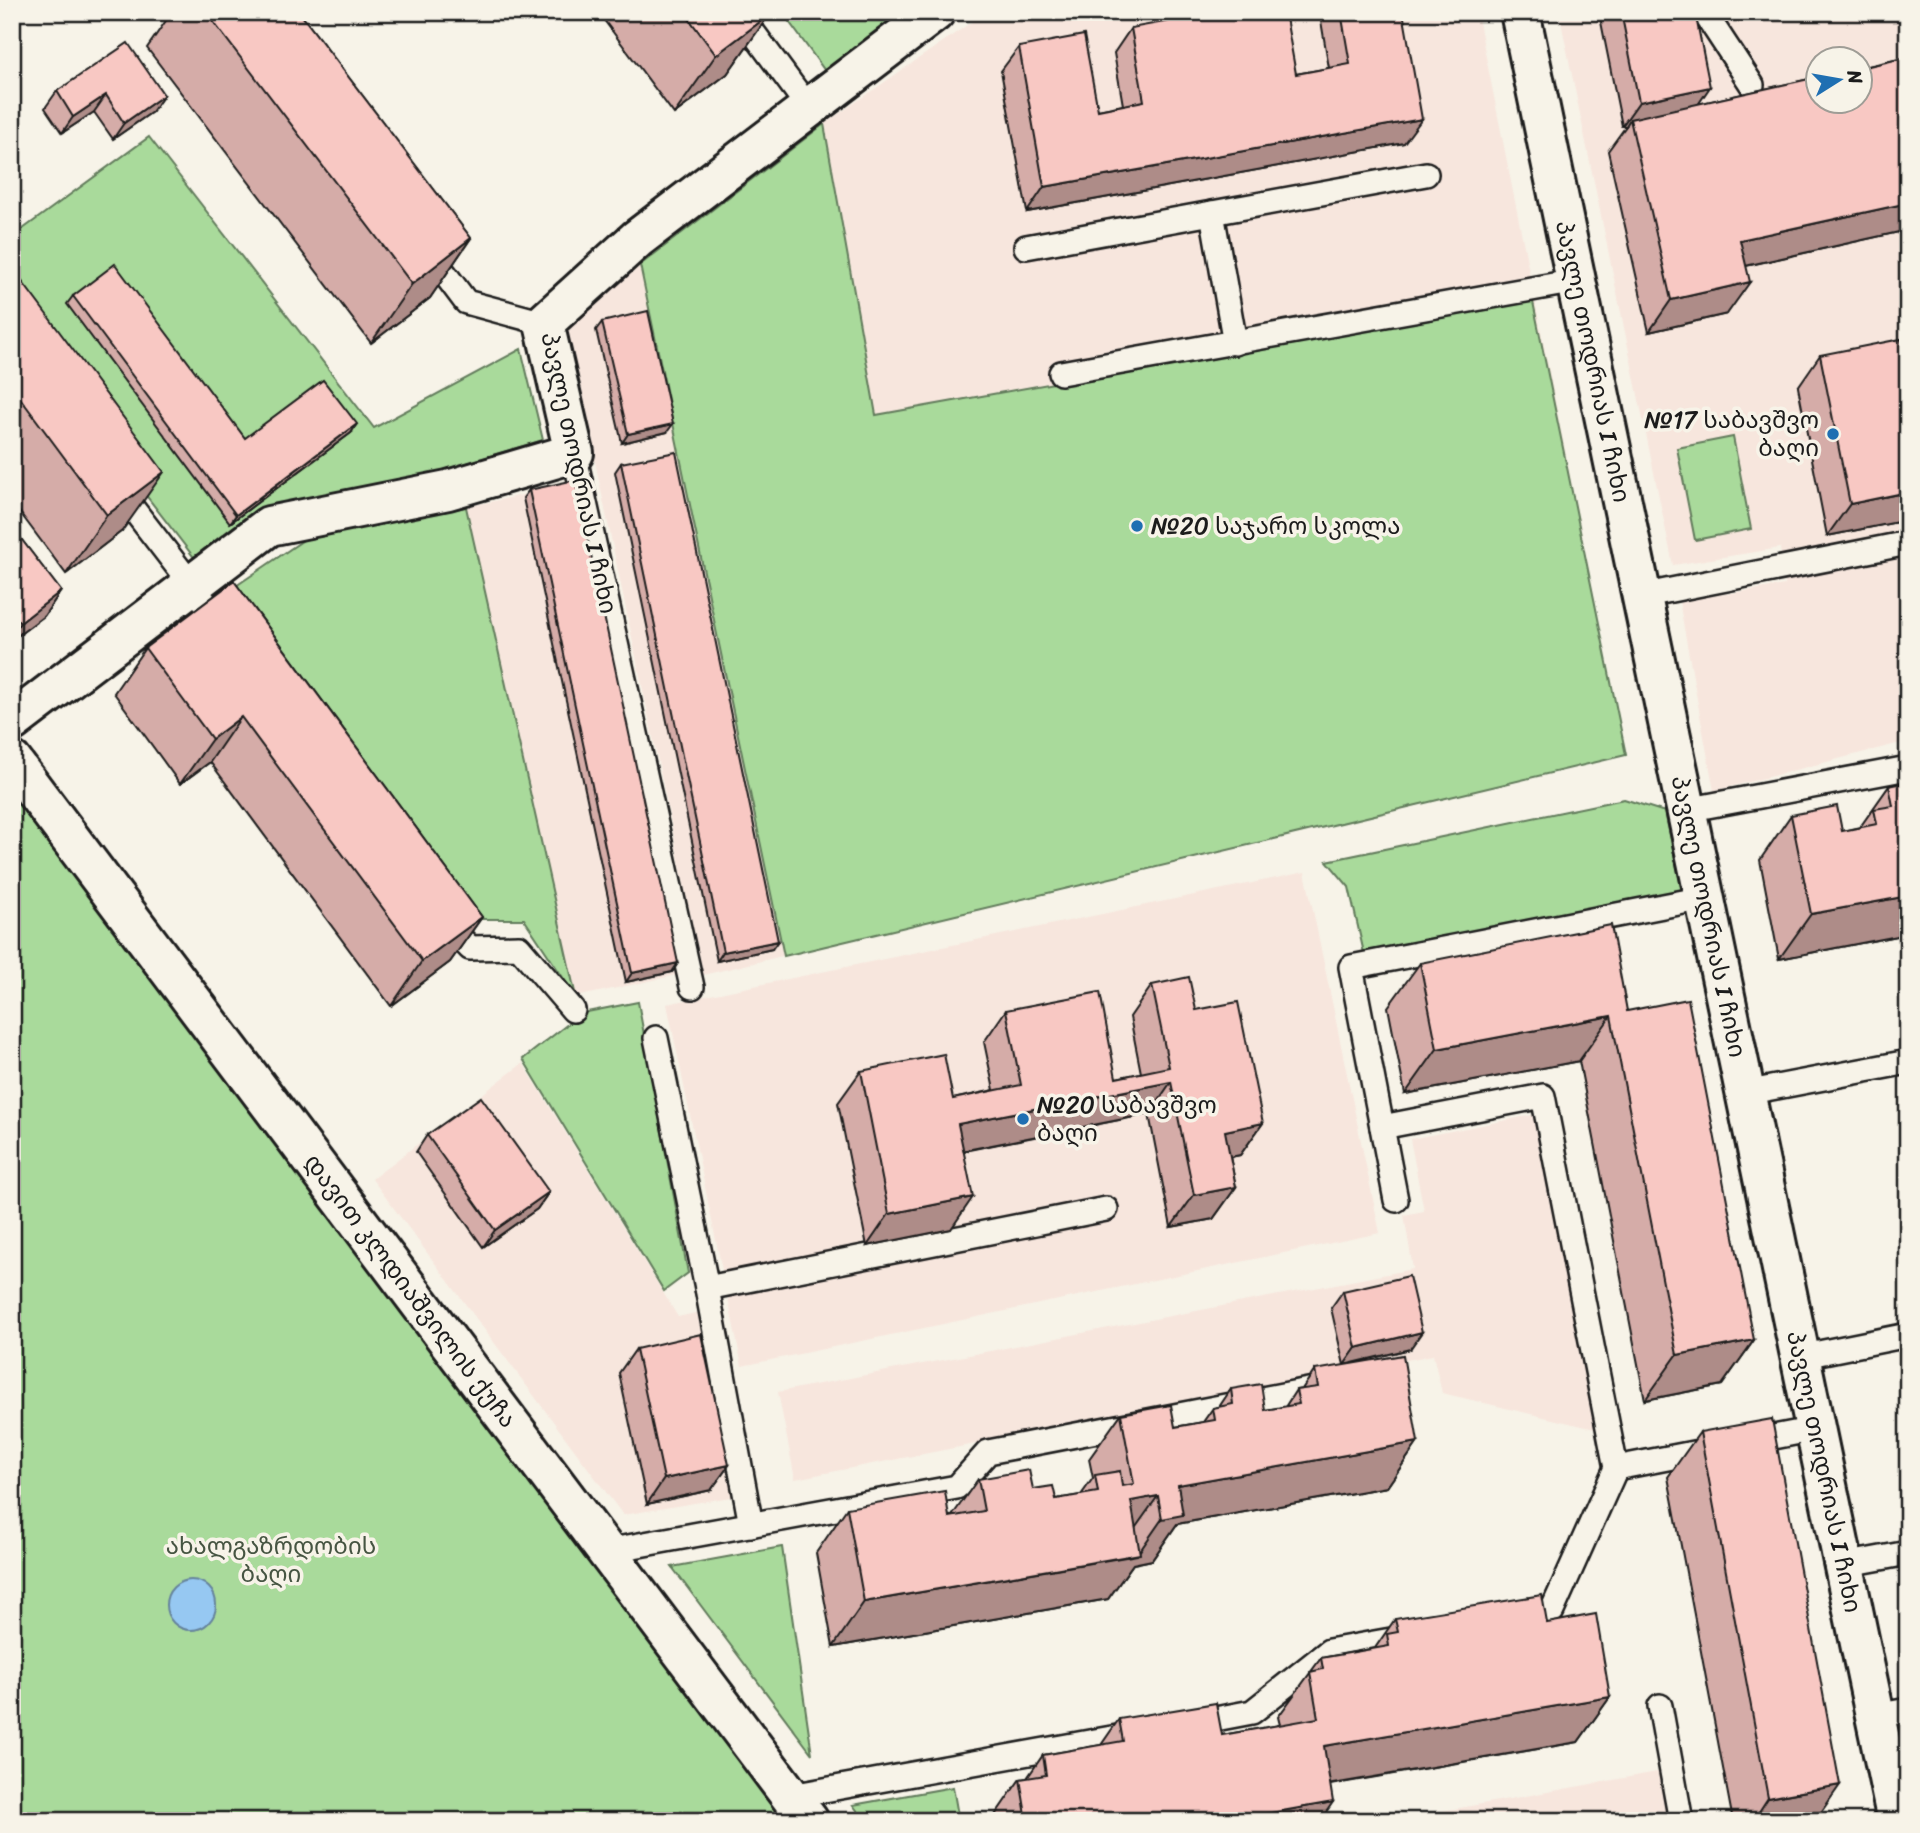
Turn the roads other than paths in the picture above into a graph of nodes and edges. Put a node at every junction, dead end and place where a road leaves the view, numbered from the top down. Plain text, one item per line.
1 (737, 12) edge
2 (935, 12) edge
3 (1520, 12) edge
4 (1704, 12) edge
5 (1752, 85) dead end
6 (809, 108) junction
7 (1426, 174) dead end
8 (1212, 213) junction
9 (416, 235) edge
10 (1027, 247) dead end
11 (1576, 281) junction
12 (544, 323) junction
13 (1235, 343) junction
14 (1062, 373) dead end
15 (575, 453) junction
16 (106, 473) edge
17 (1908, 543) edge
18 (191, 583) junction
19 (1641, 596) junction
20 (241, 650) edge
21 (12, 722) edge
22 (12, 761) edge
23 (1908, 768) edge
24 (1685, 810) junction
25 (1704, 898) junction
26 (433, 906) edge
27 (692, 987) dead end
28 (573, 1010) dead end
29 (656, 1038) dead end
30 (1908, 1062) edge
31 (1745, 1093) junction
32 (1382, 1127) junction
33 (1396, 1200) dead end
34 (1106, 1209) dead end
35 (707, 1289) junction
36 (1908, 1335) edge
37 (1800, 1357) junction
38 (1349, 1382) edge
39 (1815, 1429) junction
40 (1616, 1468) junction
41 (751, 1525) junction
42 (606, 1551) junction
43 (1908, 1553) edge
44 (1843, 1565) junction
45 (1489, 1623) edge
46 (1424, 1634) edge
47 (1660, 1706) dead end
48 (1891, 1713) edge
49 (800, 1808) edge
50 (1681, 1821) edge
51 (1897, 1821) edge

1 - 6 lane
2 - 6 street, პავლე თოდრიას I ჩიხი
3 - 11 street, პავლე თოდრიას I ჩიხი
4 - 5 lane
6 - 12 street, პავლე თოდრიას I ჩიხი
7 - 8 lane
8 - 10 lane
8 - 13 lane
9 - 12 lane
11 - 13 lane
11 - 19 street, პავლე თოდრიას I ჩიხი
12 - 15 street, პავლე თოდრიას I ჩიხი
13 - 14 lane
15 - 18 street
15 - 27 lane, პავლე თოდრიას I ჩიხი
16 - 18 lane
17 - 19 lane
18 - 20 lane
18 - 21 street
19 - 24 street, პავლე თოდრიას I ჩიხი
22 - 42 street, დავით კლდიაშვილის ქუჩა
23 - 24 lane
24 - 25 street, პავლე თოდრიას I ჩიხი
25 - 31 street, პავლე თოდრიას I ჩიხი
25 - 32 lane
26 - 28 lane
29 - 35 lane
30 - 31 lane
31 - 37 street, პავლე თოდრიას I ჩიხი
32 - 33 lane
32 - 40 lane
34 - 35 lane
35 - 41 lane
36 - 37 lane
37 - 39 street, პავლე თოდრიას I ჩიხი
38 - 41 lane
39 - 40 lane
39 - 44 street, პავლე თოდრიას I ჩიხი
40 - 45 lane
41 - 42 lane
42 - 49 street, დავით კლდიაშვილის ქუჩა
43 - 44 lane
44 - 48 street, პავლე თოდრიას I ჩიხი
46 - 49 lane
47 - 50 lane
48 - 51 street, პავლე თოდრიას I ჩიხი

